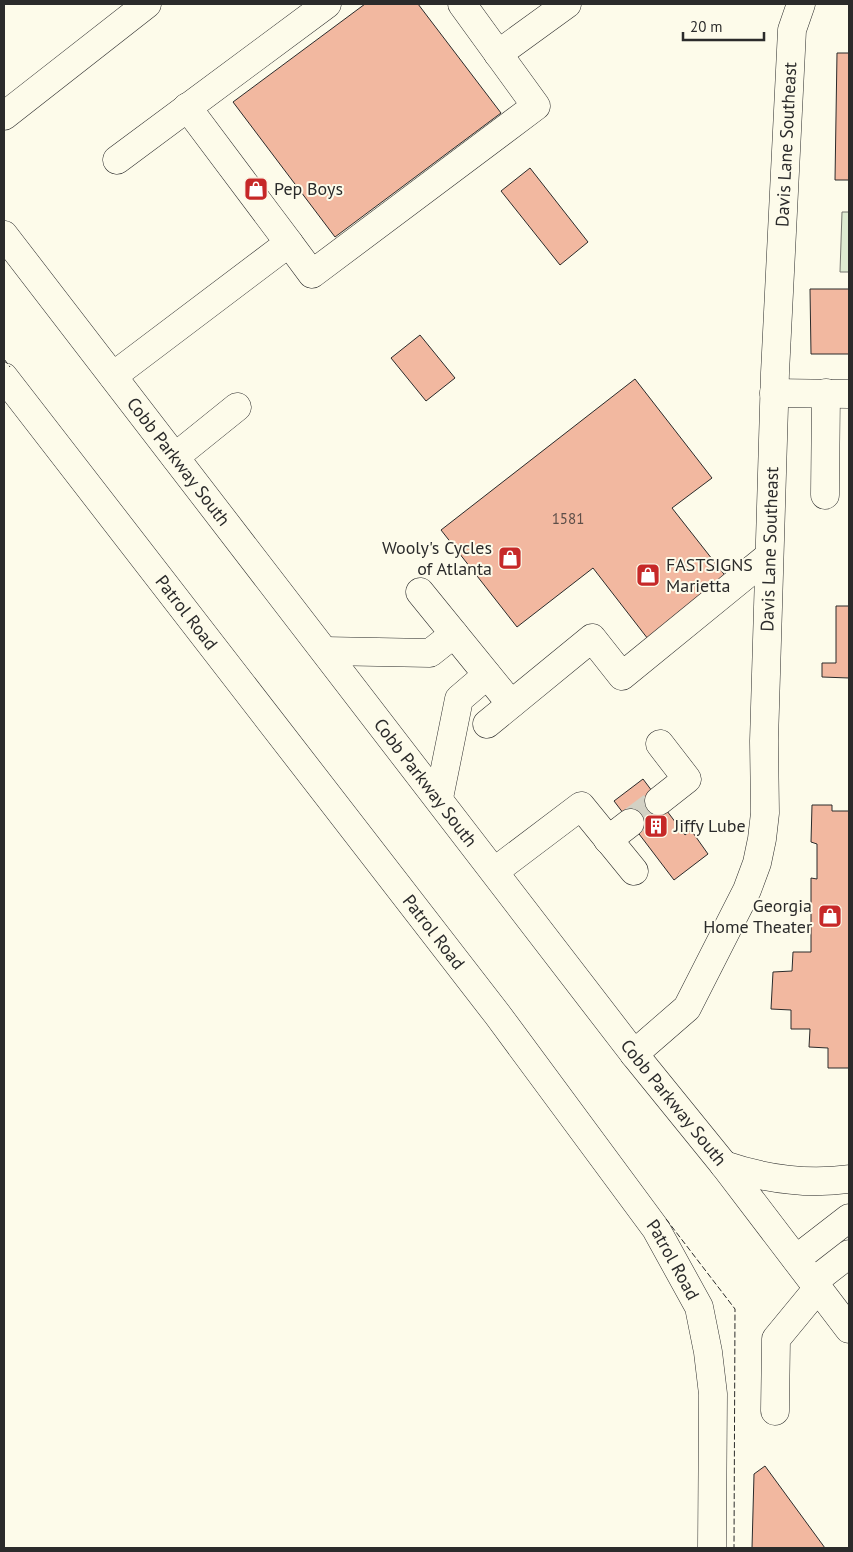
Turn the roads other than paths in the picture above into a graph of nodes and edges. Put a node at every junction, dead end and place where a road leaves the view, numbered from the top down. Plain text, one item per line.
1 (147, 4) edge
2 (327, 4) edge
3 (462, 4) edge
4 (567, 4) edge
5 (802, 4) edge
6 (498, 54) junction
7 (187, 107) junction
8 (4, 116) edge
9 (117, 160) dead end
10 (4, 235) edge
11 (289, 243) junction
12 (113, 376) junction
13 (4, 378) edge
14 (774, 393) junction
15 (838, 393) edge
16 (237, 407) dead end
17 (175, 457) junction
18 (824, 495) dead end
19 (770, 556) junction
20 (420, 592) dead end
21 (454, 634) junction
22 (325, 651) junction
23 (487, 675) junction
24 (511, 704) junction
25 (487, 724) dead end
26 (660, 744) dead end
27 (438, 798) junction
28 (659, 800) tunnel mouth
29 (630, 822) tunnel mouth
30 (608, 840) junction
31 (495, 871) junction
32 (634, 871) dead end
33 (634, 1054) junction
34 (724, 1165) junction
35 (849, 1179) edge
36 (849, 1218) edge
37 (849, 1254) edge
38 (796, 1260) junction
39 (816, 1285) junction
40 (849, 1329) edge
41 (775, 1411) dead end
42 (712, 1548) edge

1 - 8 street
2 - 7 street
3 - 6 street
4 - 6 street
5 - 14 street, Davis Lane Southeast
6 - 11 street
7 - 9 street
7 - 11 street
10 - 12 street, Cobb Parkway South
11 - 12 street
12 - 17 street, Cobb Parkway South
13 - 42 street, Patrol Road
14 - 15 street
14 - 19 street, Davis Lane Southeast
15 - 18 street
16 - 17 street
17 - 22 street, Cobb Parkway South
19 - 24 street
19 - 33 street, Davis Lane Southeast
20 - 21 street
21 - 22 street
21 - 23 street
22 - 27 street, Cobb Parkway South
23 - 24 street
23 - 27 street
24 - 25 street
26 - 28 street
27 - 31 street, Cobb Parkway South
29 - 30 street
30 - 31 street
30 - 32 street
31 - 33 street, Cobb Parkway South
33 - 34 street, Cobb Parkway South
34 - 35 street
34 - 38 street, Cobb Parkway South
36 - 38 street
37 - 39 street
38 - 39 street, Cobb Parkway South
39 - 40 street, Cobb Parkway South
39 - 41 street

